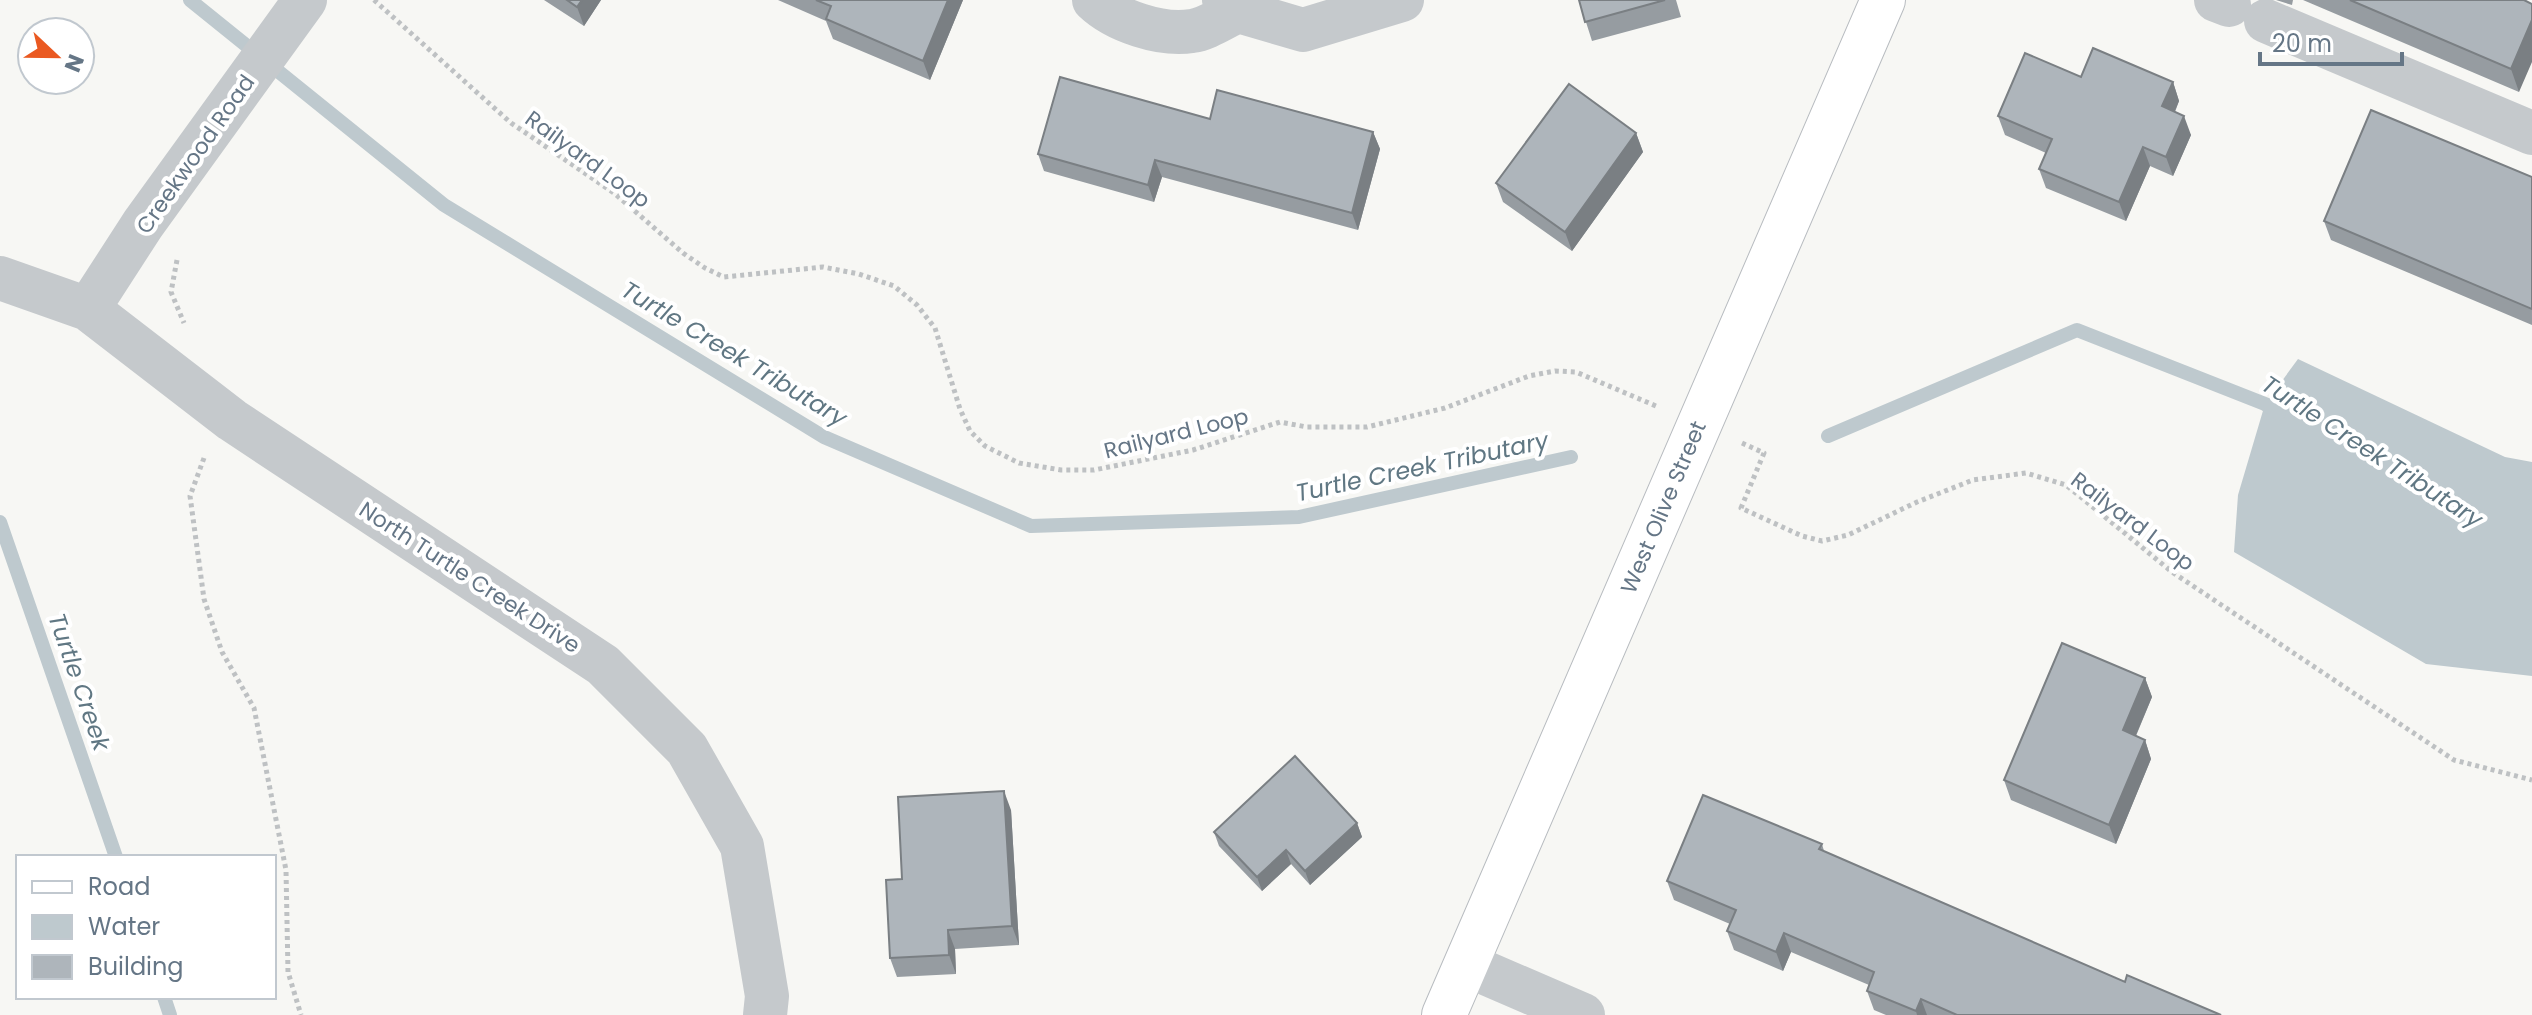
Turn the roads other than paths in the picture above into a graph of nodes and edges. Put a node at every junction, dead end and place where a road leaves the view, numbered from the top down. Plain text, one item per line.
1 (305, 0) edge
2 (1094, 0) edge
3 (1402, 0) edge
4 (1883, 0) edge
5 (1231, 5) edge
6 (2237, 9) edge
7 (2532, 133) edge
8 (0, 278) edge
9 (88, 309) junction
10 (1467, 965) junction
11 (765, 1015) edge
12 (1444, 1015) edge
13 (1583, 1015) edge

1 - 9 street, Creekwood Road
2 - 5 street
3 - 5 street
4 - 10 main road, West Olive Street
6 - 7 street
8 - 9 street, North Turtle Creek Drive
9 - 11 street, North Turtle Creek Drive
10 - 12 main road, West Olive Street
10 - 13 street

